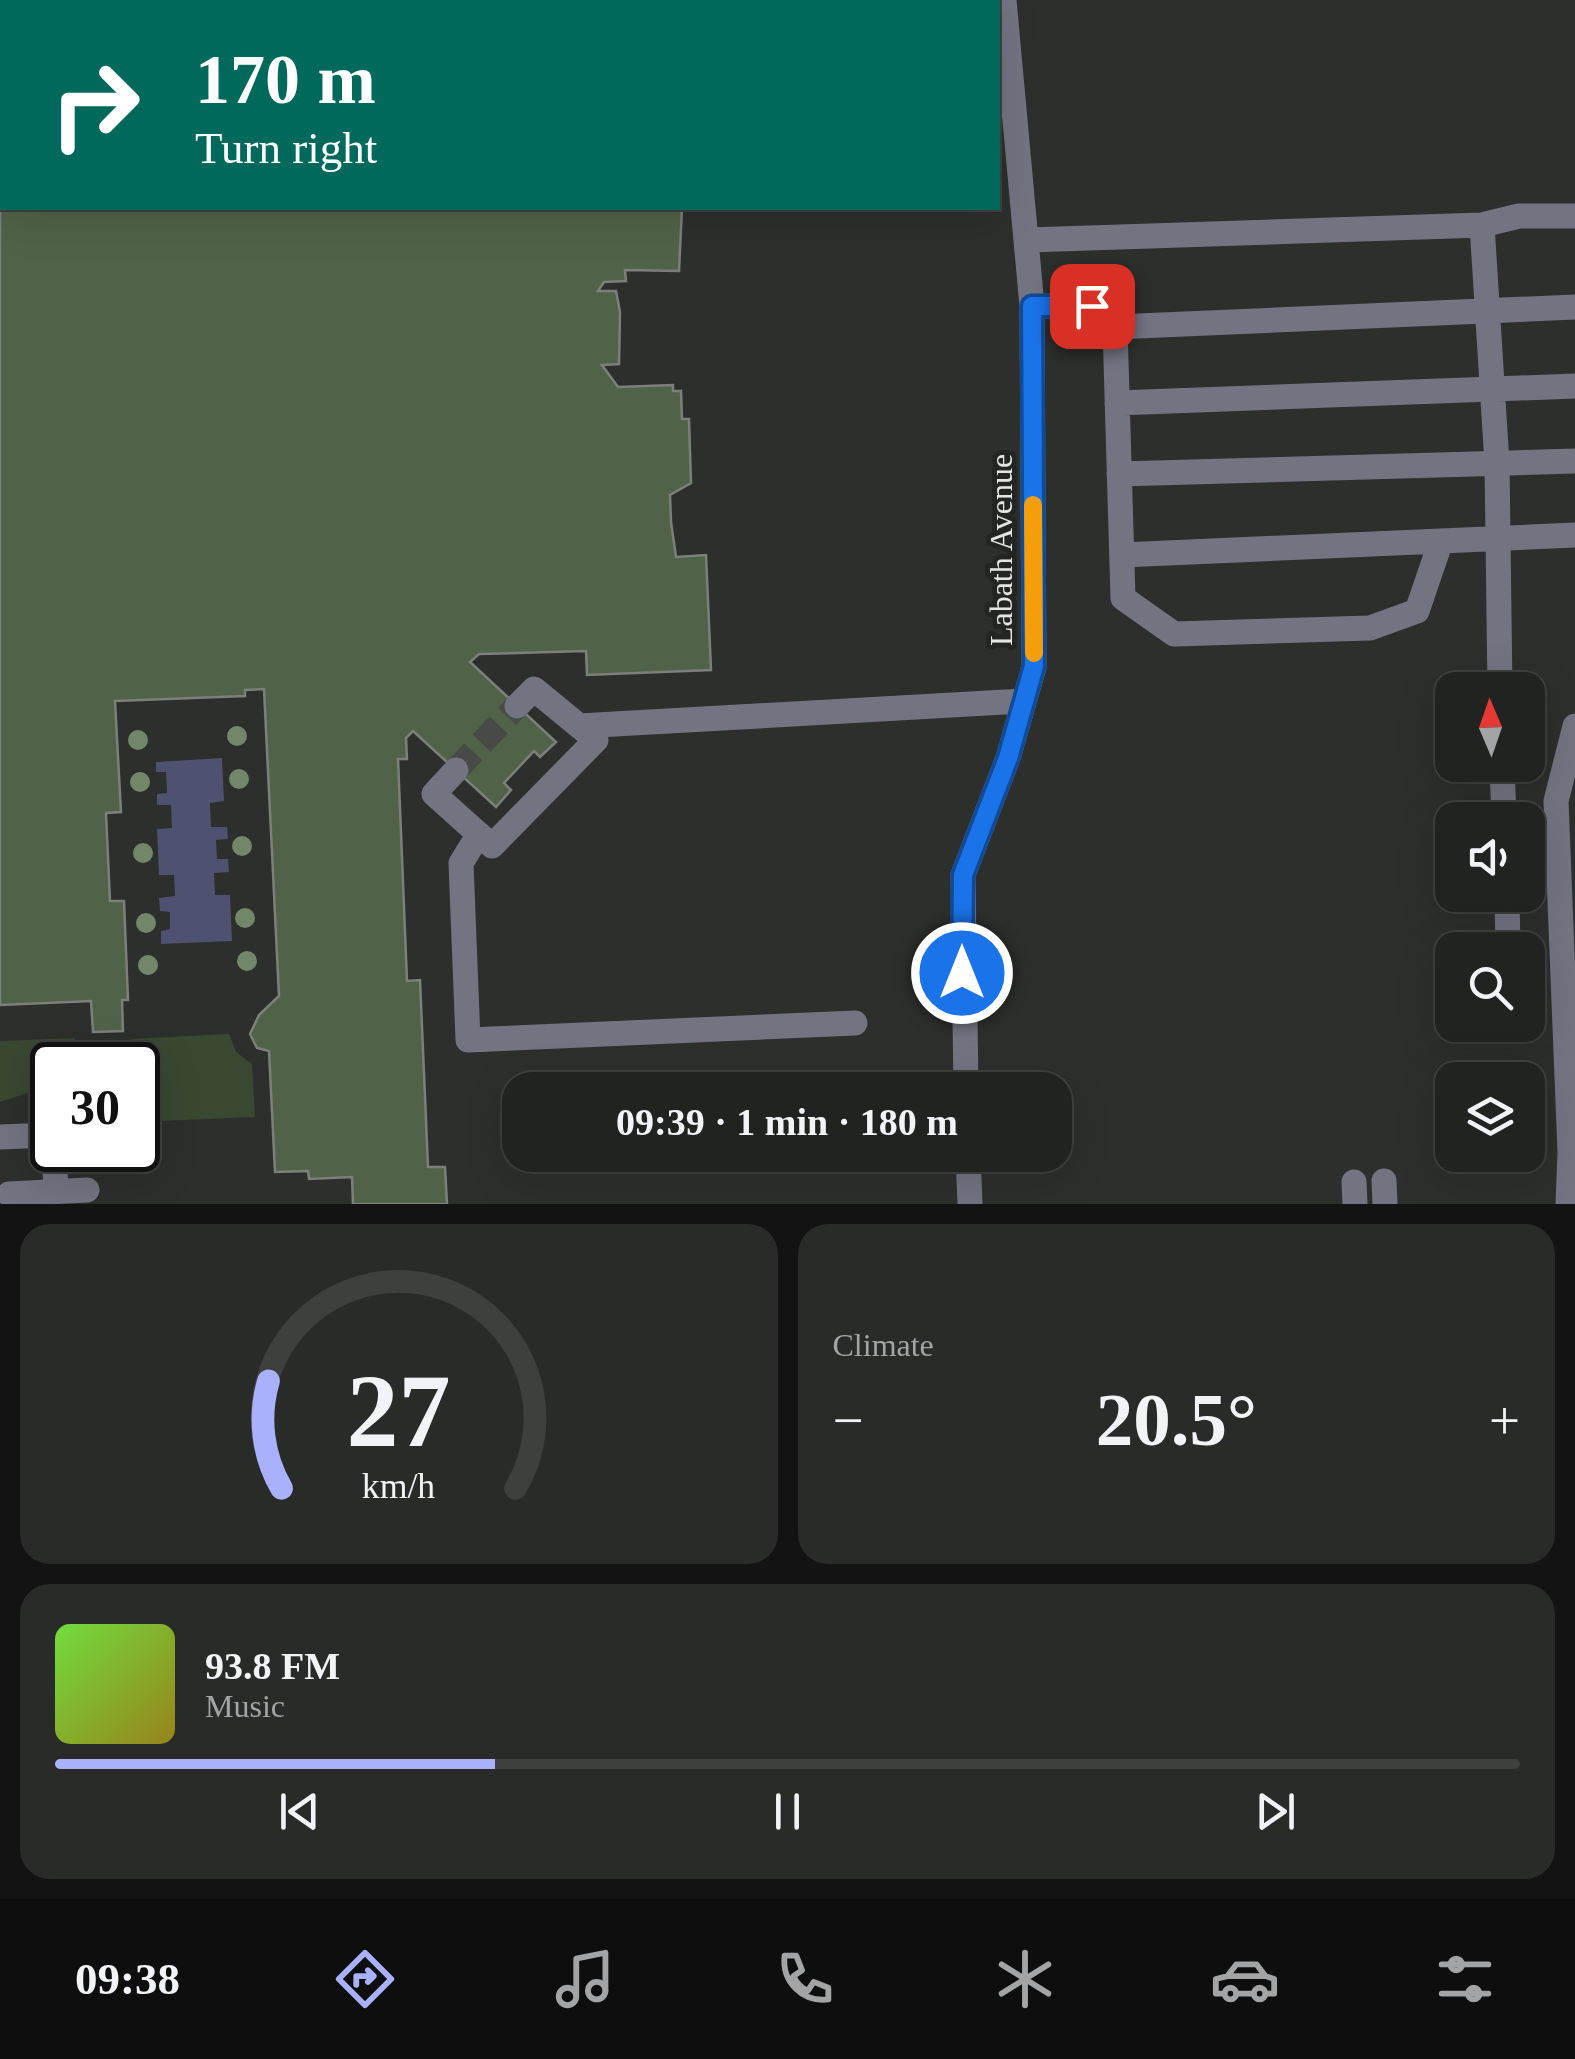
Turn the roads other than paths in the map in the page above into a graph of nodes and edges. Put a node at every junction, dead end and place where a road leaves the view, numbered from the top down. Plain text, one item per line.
1 (1004, 0) edge
2 (1575, 216) edge
3 (1482, 226) junction
4 (1028, 240) junction
5 (1032, 306) junction
6 (1575, 307) edge
7 (1490, 312) junction
8 (1116, 327) junction
9 (1575, 386) edge
10 (1494, 388) junction
11 (1118, 403) junction
12 (1575, 461) edge
13 (1498, 464) junction
14 (1120, 474) junction
15 (1575, 536) edge
16 (1497, 538) junction
17 (1441, 541) junction
18 (1122, 555) junction
19 (1500, 672) edge
20 (1024, 701) junction
21 (517, 706) tunnel mouth
22 (580, 726) junction
23 (1575, 726) edge
24 (456, 770) tunnel mouth
25 (478, 834) junction
26 (854, 1022) dead end
27 (966, 1072) edge
28 (30, 1136) edge
29 (0, 1137) edge
30 (55, 1172) edge
31 (969, 1172) edge
32 (87, 1190) dead end
33 (56, 1191) junction
34 (9, 1194) dead end
35 (970, 1204) edge
36 (1568, 1204) edge

1 - 4 street, Labath Avenue
2 - 3 street
3 - 4 street
3 - 7 street
4 - 5 street, Labath Avenue
5 - 8 street
5 - 20 street, Labath Avenue
6 - 7 street
7 - 8 street
7 - 10 street
8 - 11 street
9 - 10 street
10 - 11 street
10 - 13 street
11 - 14 street
12 - 13 street
13 - 14 street
13 - 16 street
14 - 18 street
15 - 16 street
16 - 17 street
16 - 19 street
17 - 18 street
17 - 18 street
20 - 22 street
20 - 27 street, Labath Avenue
21 - 22 street
22 - 25 street
23 - 36 street
24 - 25 street
25 - 26 street
28 - 29 street
30 - 33 street
31 - 35 street
32 - 33 street
33 - 34 street

